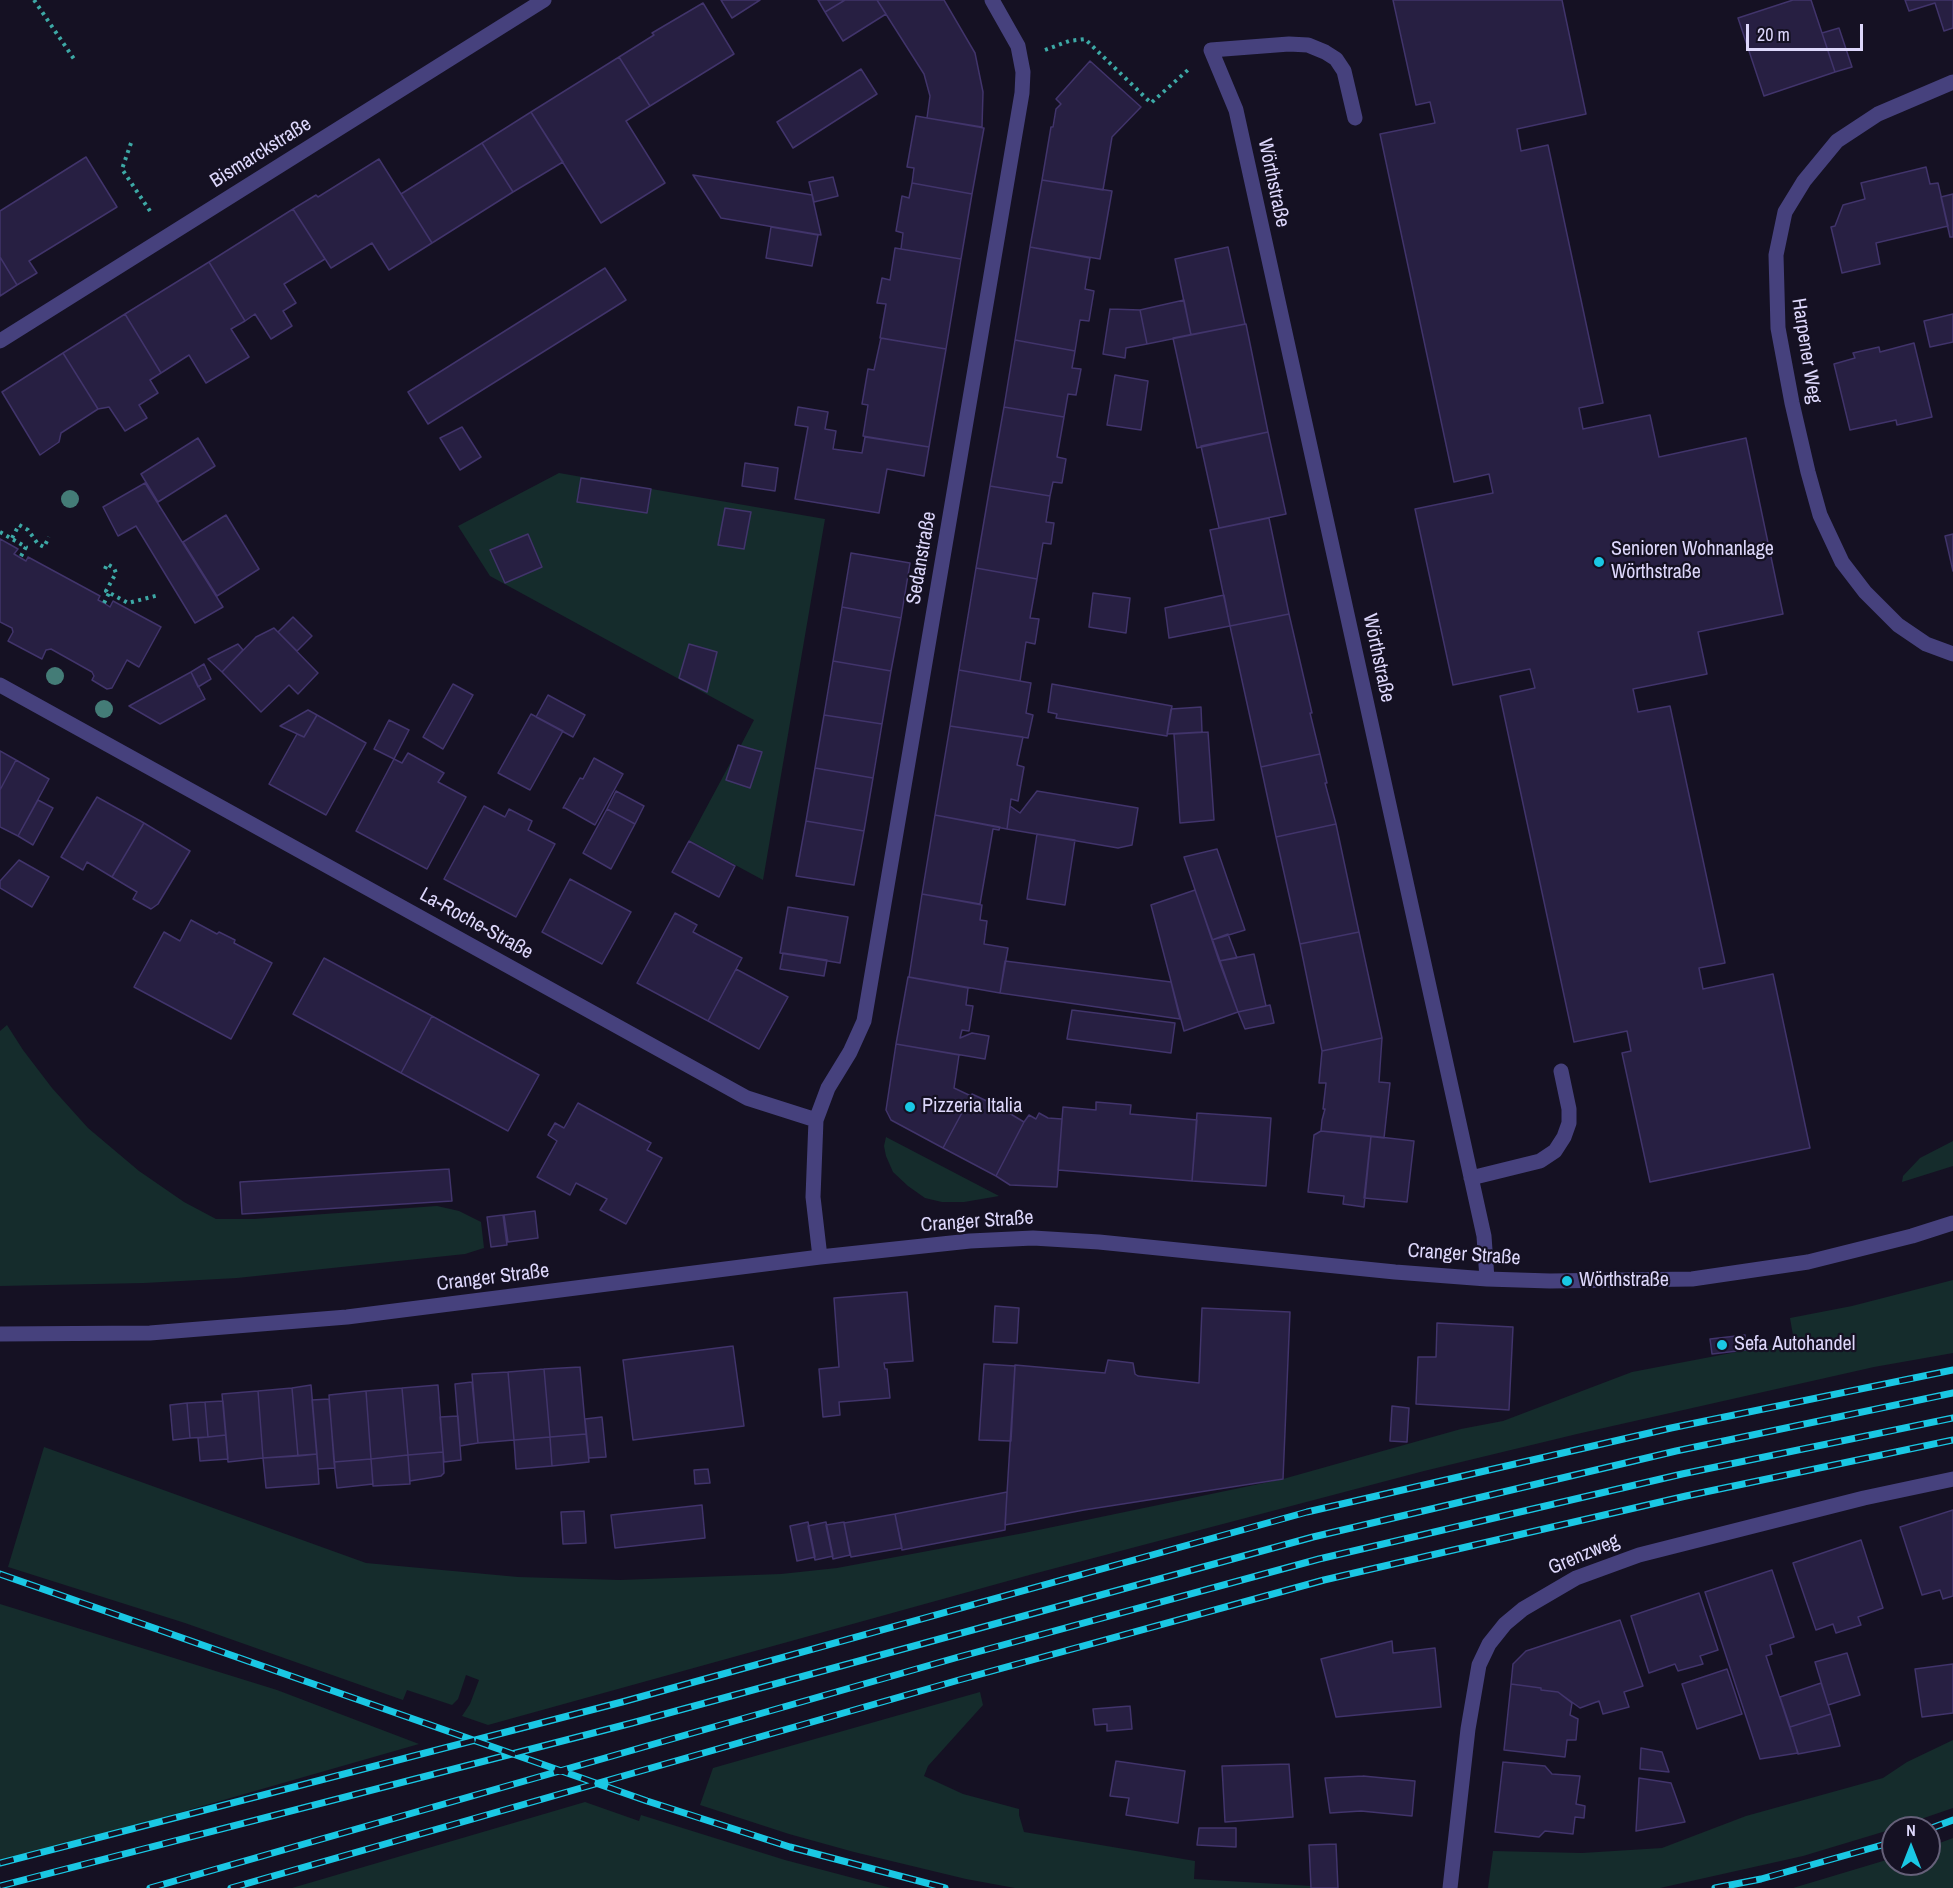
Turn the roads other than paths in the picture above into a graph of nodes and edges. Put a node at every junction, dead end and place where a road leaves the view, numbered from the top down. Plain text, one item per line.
1 (544, 0) edge
2 (992, 0) edge
3 (1953, 82) edge
4 (1355, 118) dead end
5 (0, 341) edge
6 (1953, 654) edge
7 (0, 685) edge
8 (1561, 1071) dead end
9 (816, 1120) junction
10 (1471, 1178) junction
11 (1953, 1223) edge
12 (820, 1257) junction
13 (1487, 1279) junction
14 (0, 1334) edge
15 (1953, 1479) edge
16 (1450, 1888) edge

1 - 5 street, Bismarckstraße
2 - 9 street, Sedanstraße
3 - 6 street, Harpener Weg
4 - 10 street, Wörthstraße
7 - 9 street, La-Roche-Straße
8 - 10 street
9 - 12 street
10 - 13 street, Wörthstraße
11 - 13 street, Cranger Straße
12 - 13 street, Cranger Straße
12 - 14 street, Cranger Straße
15 - 16 street, Grenzweg

